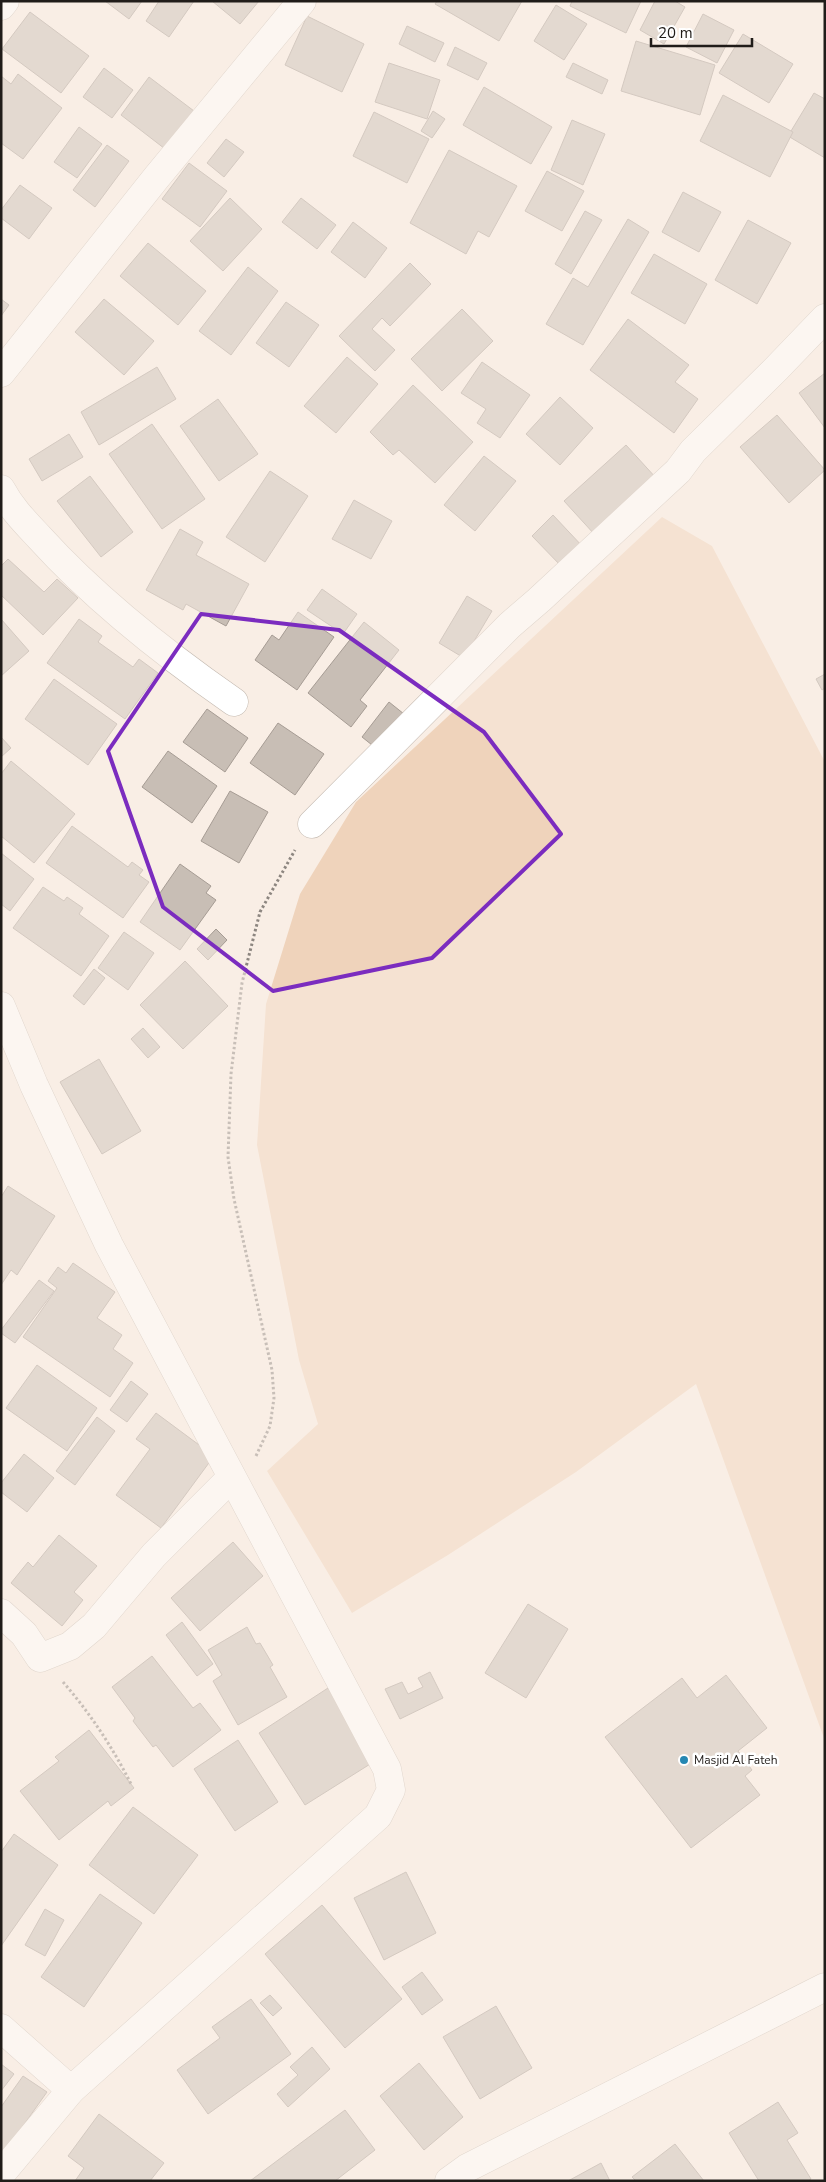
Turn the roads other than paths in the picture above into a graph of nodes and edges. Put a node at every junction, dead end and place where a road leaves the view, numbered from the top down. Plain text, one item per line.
1 (5, 1) edge
2 (302, 1) edge
3 (1, 6) edge
4 (825, 318) edge
5 (1, 373) edge
6 (1, 490) edge
7 (234, 702) dead end
8 (312, 824) road end
9 (1, 1006) edge
10 (231, 1478) junction
11 (1, 1613) edge
12 (825, 1987) edge
13 (1, 2028) edge
14 (71, 2090) junction
15 (1, 2174) edge
16 (449, 2181) edge

1 - 3 street
2 - 5 street
4 - 8 street
6 - 7 street
9 - 10 street
10 - 11 street
10 - 14 street
12 - 16 street
13 - 14 street
14 - 15 street

